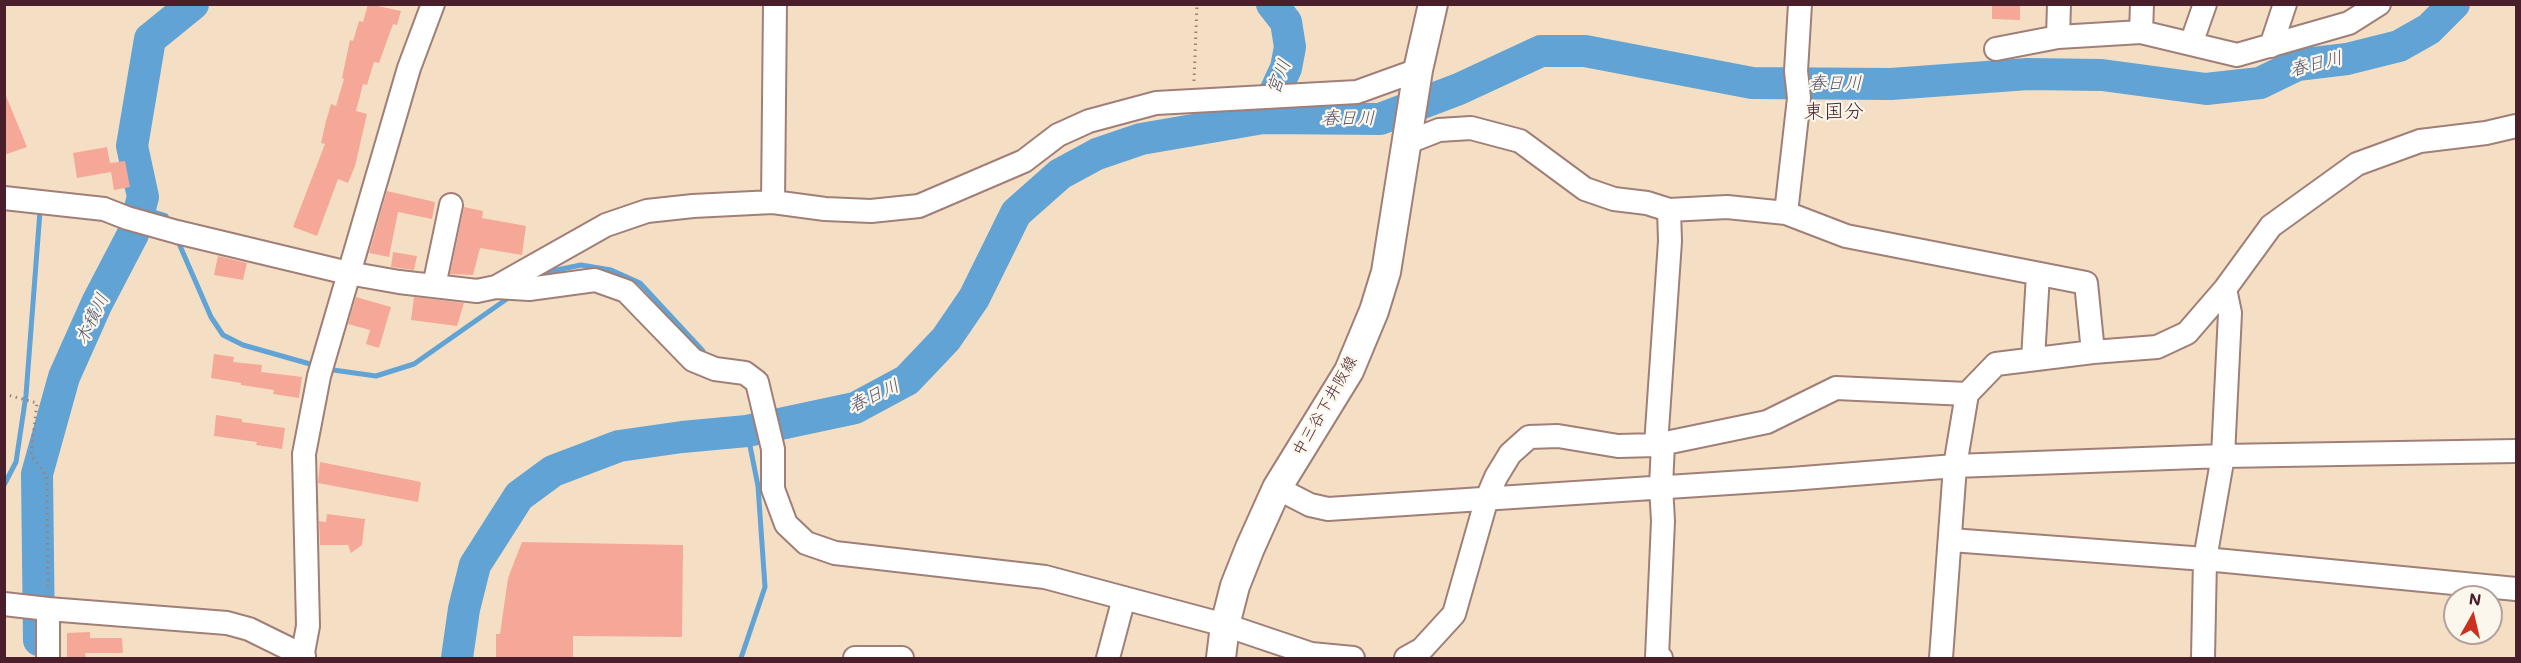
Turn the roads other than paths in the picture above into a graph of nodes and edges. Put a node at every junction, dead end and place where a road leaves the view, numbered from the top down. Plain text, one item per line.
1 (433, 4) edge
2 (775, 4) edge
3 (1433, 4) edge
4 (1800, 4) edge
5 (2059, 4) edge
6 (2142, 4) edge
7 (2205, 4) edge
8 (2285, 4) edge
9 (2379, 4) edge
10 (2141, 32) junction
11 (2058, 37) junction
12 (2191, 44) junction
13 (2271, 45) junction
14 (1996, 49) dead end
15 (1416, 77) junction
16 (2517, 126) edge
17 (1407, 140) junction
18 (4, 198) edge
19 (773, 202) junction
20 (451, 205) dead end
21 (1669, 210) junction
22 (1786, 213) junction
23 (348, 273) junction
24 (2038, 274) junction
25 (434, 286) junction
26 (496, 287) junction
27 (2225, 289) junction
28 (2093, 352) junction
29 (2033, 359) junction
30 (1967, 394) junction
31 (1659, 445) junction
32 (2517, 451) edge
33 (2223, 456) junction
34 (1955, 466) junction
35 (1661, 486) junction
36 (1277, 488) junction
37 (1487, 498) junction
38 (1951, 540) junction
39 (2205, 559) junction
40 (2517, 589) edge
41 (1124, 598) junction
42 (14, 605) edge
43 (48, 609) junction
44 (1225, 625) junction
45 (303, 657) edge
46 (48, 658) edge
47 (855, 658) edge
48 (902, 658) edge
49 (1108, 658) edge
50 (1221, 658) edge
51 (1353, 658) edge
52 (1406, 658) edge
53 (1658, 658) edge
54 (1941, 658) edge
55 (2203, 658) edge

1 - 23 street
2 - 19 street
3 - 15 main road, 中三谷下井阪線
4 - 22 street
5 - 11 street
6 - 10 street
7 - 12 street
8 - 13 street
9 - 13 street
10 - 11 street
10 - 12 street
11 - 14 street
12 - 13 street
15 - 17 main road, 中三谷下井阪線
15 - 19 street
16 - 27 street
17 - 21 street
17 - 36 main road, 中三谷下井阪線
18 - 23 street
19 - 26 street
20 - 25 street
21 - 22 street
21 - 31 street
22 - 24 street
23 - 25 street
23 - 45 street
24 - 28 street
24 - 29 street
25 - 26 street
26 - 41 street
27 - 28 street
27 - 33 street
28 - 29 street
29 - 30 street
30 - 31 street
30 - 34 street
31 - 35 street
31 - 37 street
32 - 33 street
33 - 34 street
33 - 39 street
34 - 35 street
34 - 38 street
35 - 37 street
35 - 53 street
36 - 37 street
36 - 44 main road, 中三谷下井阪線
37 - 52 street
38 - 39 street
38 - 54 street
39 - 40 street
39 - 55 street
41 - 44 street
41 - 49 street
42 - 43 street
43 - 45 street
43 - 46 street
44 - 50 main road, 中三谷下井阪線
44 - 51 street
47 - 48 street

